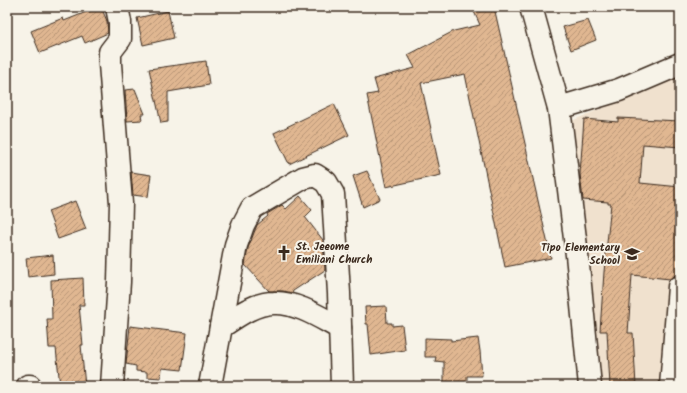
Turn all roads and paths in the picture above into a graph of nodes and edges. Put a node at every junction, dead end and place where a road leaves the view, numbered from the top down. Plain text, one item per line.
1 (117, 7) edge
2 (531, 7) edge
3 (680, 64) edge
4 (559, 108) junction
5 (679, 287) dead end
6 (221, 327) junction
7 (340, 328) junction
8 (112, 386) edge
9 (210, 386) edge
10 (342, 386) edge
11 (590, 386) edge
12 (670, 386) edge

1 - 8 street
2 - 4 street
3 - 4 street
4 - 11 street
5 - 12 street
6 - 7 street
6 - 7 street
6 - 9 street
7 - 10 street

